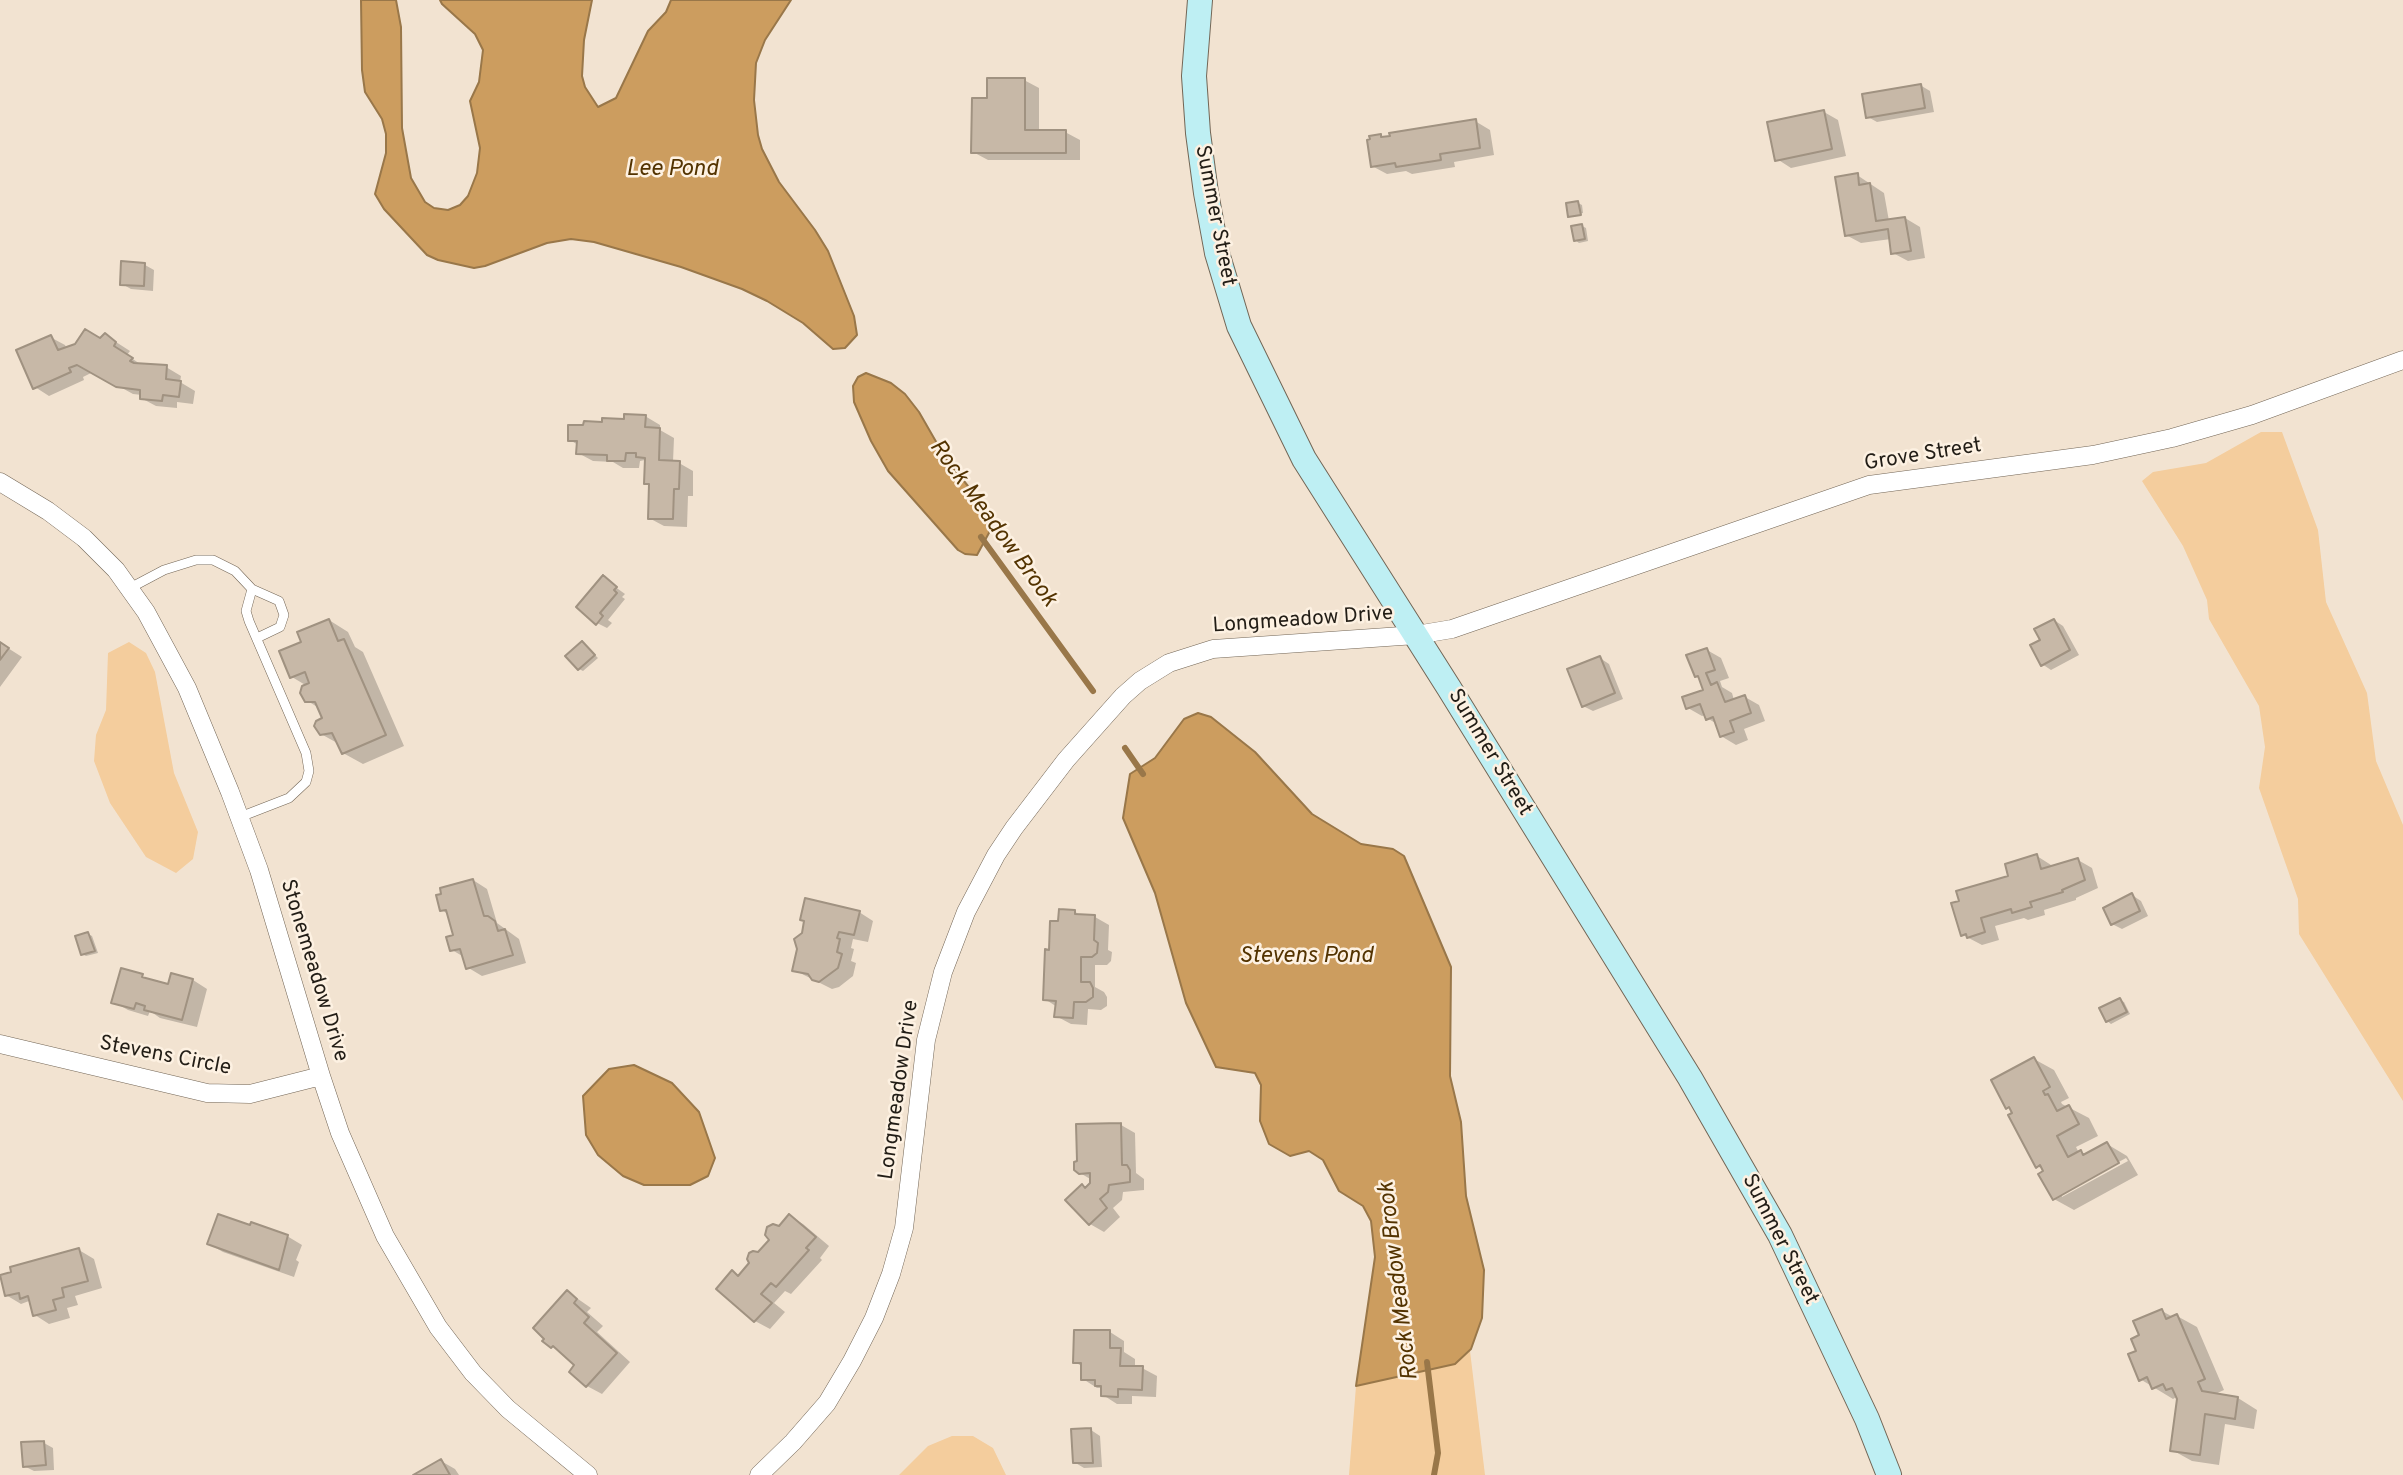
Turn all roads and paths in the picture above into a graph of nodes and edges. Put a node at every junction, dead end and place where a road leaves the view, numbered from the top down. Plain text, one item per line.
1 (1200, 0) edge
2 (2403, 360) edge
3 (0, 482) edge
4 (130, 588) junction
5 (252, 589) junction
6 (1416, 635) junction
7 (257, 638) junction
8 (240, 817) junction
9 (0, 1044) edge
10 (321, 1076) junction
11 (588, 1475) edge
12 (759, 1475) edge
13 (1889, 1475) edge

1 - 6 main road, Summer Street
2 - 6 street, Grove Street
3 - 4 street, Stonemeadow Drive
4 - 5 lane
4 - 8 street, Stonemeadow Drive
5 - 7 lane
5 - 7 lane
6 - 12 street, Longmeadow Drive
6 - 13 main road, Summer Street
7 - 8 lane
8 - 10 street, Stonemeadow Drive
9 - 10 street, Stevens Circle
10 - 11 street, Stonemeadow Drive

